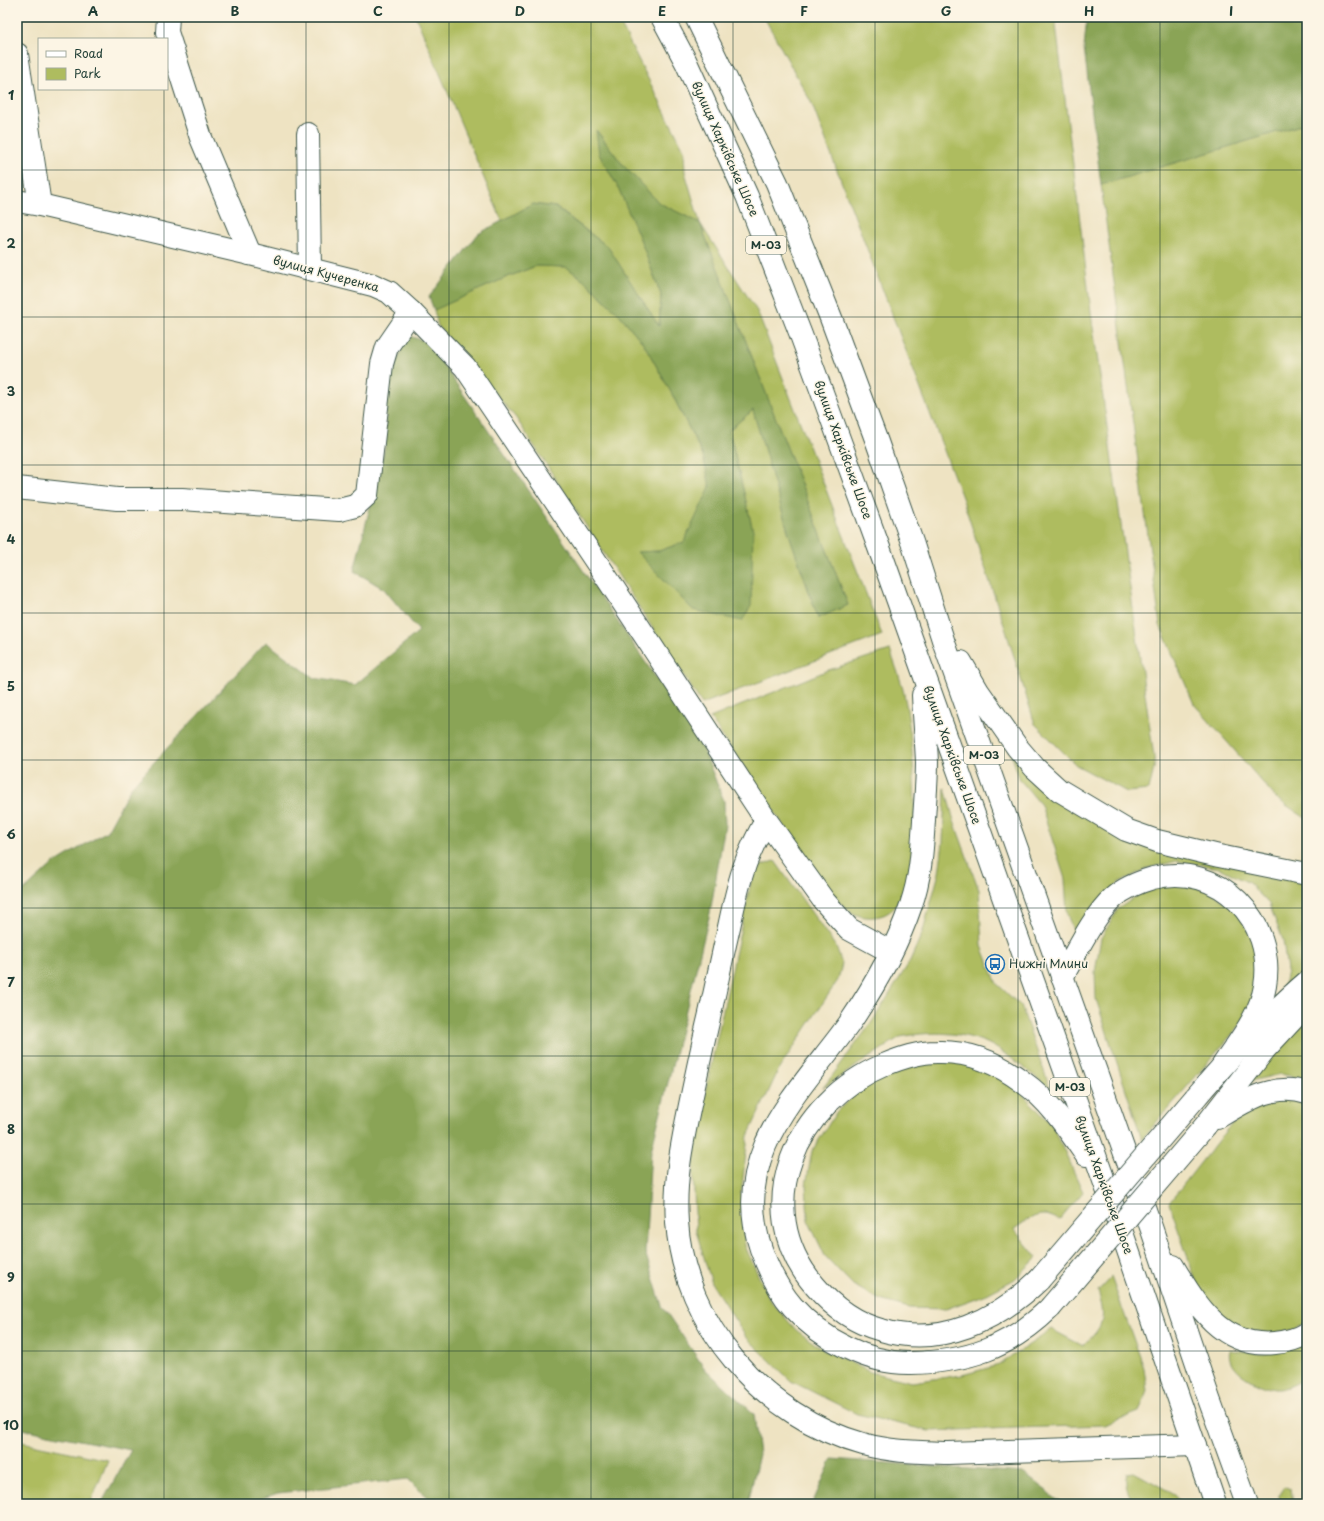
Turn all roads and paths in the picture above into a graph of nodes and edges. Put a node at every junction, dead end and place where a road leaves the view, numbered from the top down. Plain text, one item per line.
1 (168, 17) edge
2 (662, 17) edge
3 (696, 17) edge
4 (17, 54) edge
5 (308, 134) dead end
6 (17, 201) edge
7 (40, 205) junction
8 (250, 254) junction
9 (310, 269) junction
10 (411, 312) junction
11 (17, 488) edge
12 (913, 545) junction
13 (922, 670) junction
14 (766, 820) junction
15 (1307, 874) edge
16 (891, 952) junction
17 (1062, 976) junction
18 (1307, 982) edge
19 (1307, 1004) edge
20 (1223, 1065) junction
21 (1307, 1093) edge
22 (1206, 1125) junction
23 (1107, 1189) junction
24 (1151, 1227) junction
25 (1307, 1333) edge
26 (1195, 1445) junction
27 (1216, 1504) edge
28 (1247, 1504) edge

1 - 8 main road
2 - 13 main road, вулиця Харківське Шосе / М-03
3 - 12 main road, М-03
4 - 7 main road
5 - 9 main road
6 - 7 main road, вулиця Кучеренка
7 - 8 main road, вулиця Кучеренка
8 - 9 main road, вулиця Кучеренка
9 - 10 main road, вулиця Кучеренка
10 - 11 main road
10 - 14 main road, вулиця Кучеренка
12 - 15 main road
12 - 17 main road, М-03
13 - 16 main road
13 - 23 main road, вулиця Харківське Шосе / М-03
14 - 16 main road, вулиця Кучеренка
14 - 26 main road
16 - 22 main road, bridge
17 - 20 main road
17 - 24 main road, М-03
18 - 20 main road
19 - 22 main road
20 - 23 main road, bridge
21 - 22 main road
23 - 26 main road, вулиця Харківське Шосе / М-03
24 - 25 main road
24 - 28 main road, М-03
26 - 27 main road, вулиця Харківське Шосе / М-03

